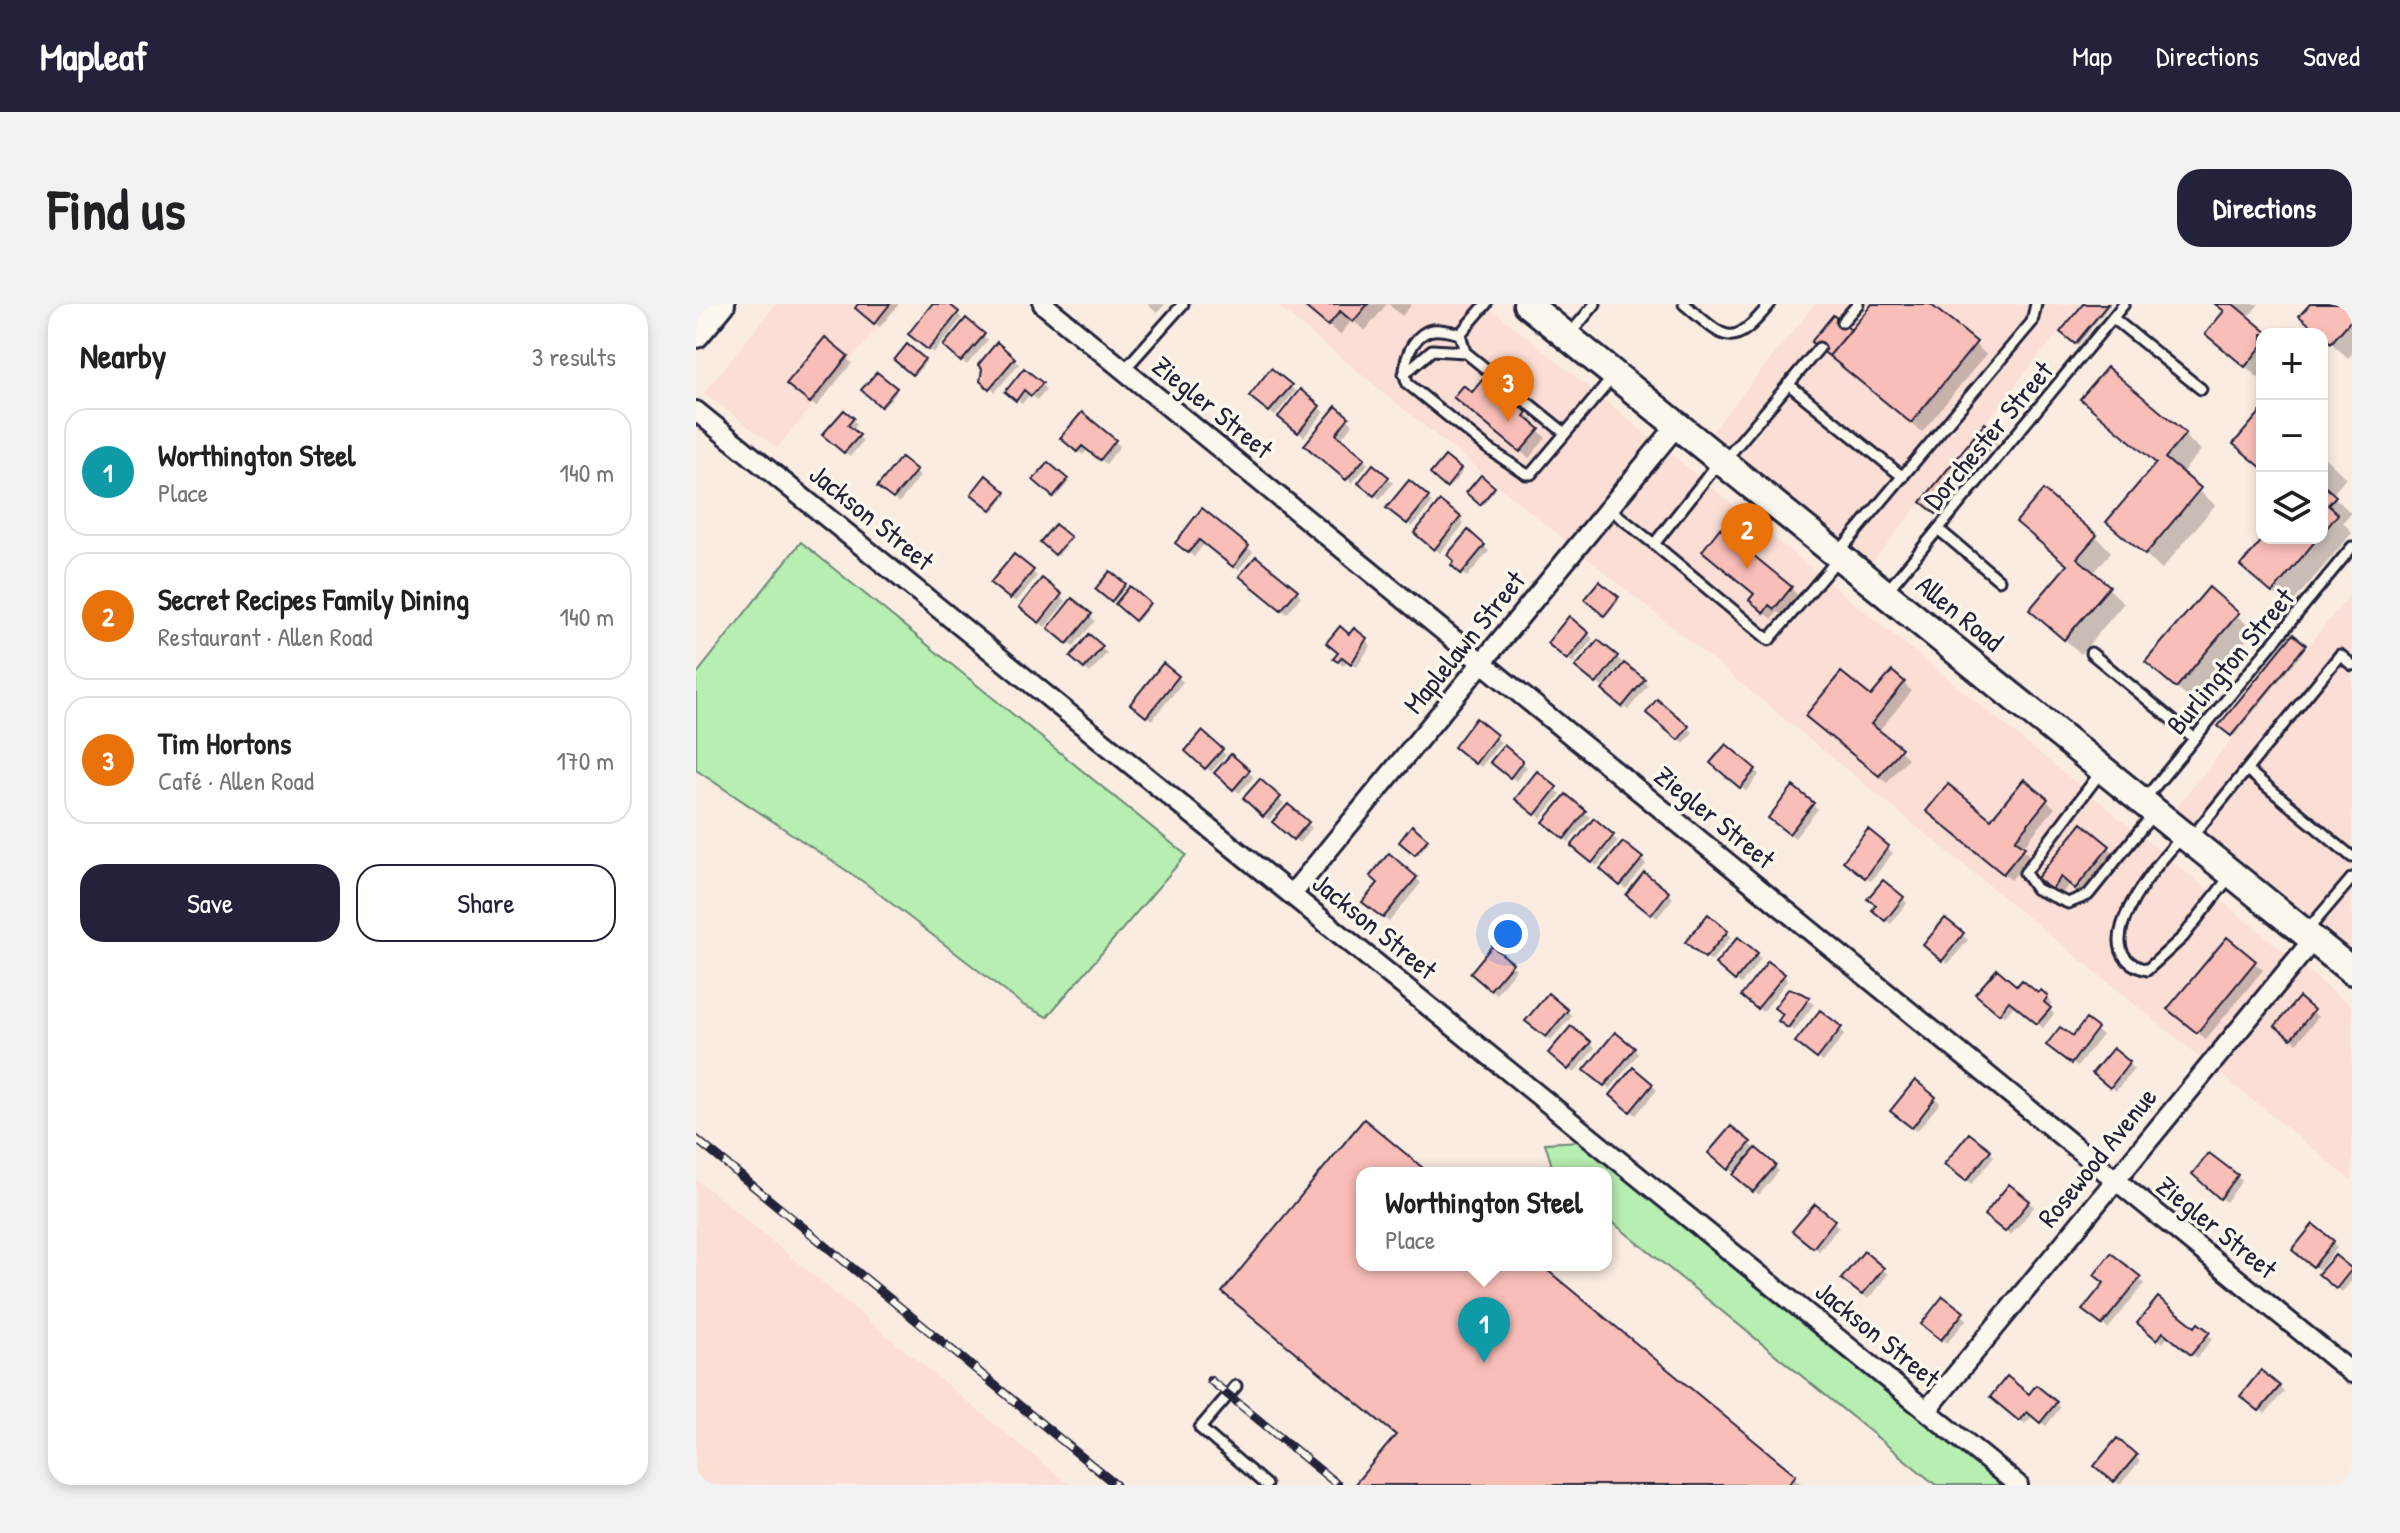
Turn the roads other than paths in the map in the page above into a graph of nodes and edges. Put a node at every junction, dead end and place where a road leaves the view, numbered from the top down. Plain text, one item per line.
1 (1043, 304) edge
2 (1183, 304) edge
3 (1486, 304) edge
4 (1527, 304) edge
5 (1595, 304) edge
6 (1684, 304) edge
7 (1770, 304) edge
8 (1858, 304) edge
9 (2036, 304) edge
10 (2124, 304) edge
11 (716, 306) edge
12 (2113, 318) junction
13 (1842, 322) dead end
14 (696, 334) edge
15 (1460, 334) junction
16 (1568, 337) junction
17 (1819, 348) dead end
18 (1465, 352) junction
19 (1124, 370) junction
20 (1404, 374) junction
21 (1615, 374) junction
22 (1788, 384) junction
23 (2201, 389) dead end
24 (696, 411) edge
25 (1678, 424) junction
26 (1565, 433) junction
27 (1722, 460) junction
28 (1903, 477) junction
29 (1610, 509) junction
30 (1938, 529) junction
31 (1654, 544) junction
32 (2352, 547) edge
33 (1839, 555) junction
34 (1999, 580) dead end
35 (1885, 593) junction
36 (2091, 653) dead end
37 (1483, 663) junction
38 (2352, 665) edge
39 (2194, 738) junction
40 (2102, 770) junction
41 (2247, 770) junction
42 (2148, 807) junction
43 (2186, 838) junction
44 (2352, 857) edge
45 (2231, 875) junction
46 (2352, 878) edge
47 (1292, 894) junction
48 (2308, 938) junction
49 (2352, 971) edge
50 (2114, 1179) junction
51 (2352, 1373) edge
52 (1236, 1386) dead end
53 (1927, 1410) junction
54 (1266, 1485) edge
55 (2018, 1485) edge

1 - 19 street, Ziegler Street
2 - 19 lane
3 - 15 lane
4 - 16 main road, Allen Road
5 - 16 lane
6 - 7 lane
8 - 13 lane
9 - 28 lane
10 - 12 lane, Dorchester Street
11 - 14 main road
12 - 23 lane
12 - 30 lane, Dorchester Street
15 - 18 lane
15 - 20 lane
16 - 21 main road, Allen Road
17 - 22 lane
18 - 20 lane
18 - 26 lane
19 - 37 street, Ziegler Street
20 - 26 lane
21 - 25 main road, Allen Road
21 - 26 lane
22 - 27 lane
22 - 28 lane
24 - 47 street, Jackson Street
25 - 27 main road, Allen Road
25 - 29 street, Maplelawn Street
27 - 31 lane
27 - 33 main road, Allen Road
28 - 33 lane
29 - 31 lane
29 - 37 street, Maplelawn Street
30 - 34 lane
30 - 35 lane, Dorchester Street
31 - 33 lane
32 - 39 lane, Burlington Street
33 - 35 main road, Allen Road
35 - 40 main road, Allen Road
36 - 39 lane
37 - 47 street, Maplelawn Street
37 - 50 street, Ziegler Street
38 - 41 lane
39 - 42 lane, Burlington Street
40 - 42 main road, Allen Road
40 - 42 lane, Burlington Street
41 - 43 lane
41 - 44 lane
42 - 43 main road, Allen Road
43 - 45 main road, Allen Road
43 - 45 lane
45 - 48 main road, Allen Road
46 - 48 lane
47 - 53 street, Jackson Street
48 - 49 main road, Allen Road
48 - 50 street, Rosewood Avenue
50 - 51 street, Ziegler Street
50 - 53 street, Rosewood Avenue
52 - 54 lane
53 - 55 street, Jackson Street

